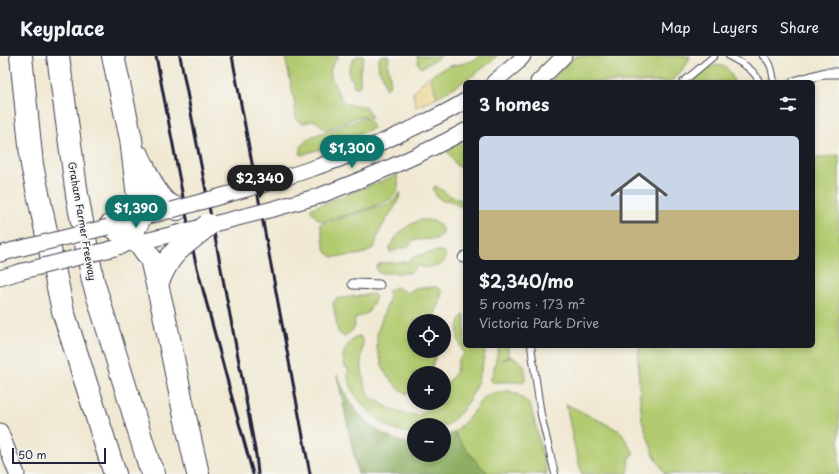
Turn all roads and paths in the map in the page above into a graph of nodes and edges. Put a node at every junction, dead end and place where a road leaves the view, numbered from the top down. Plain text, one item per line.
1 (21, 56) edge
2 (58, 56) edge
3 (113, 56) edge
4 (524, 56) edge
5 (564, 56) edge
6 (714, 56) edge
7 (729, 56) edge
8 (763, 56) edge
9 (839, 73) edge
10 (496, 80) edge
11 (540, 80) edge
12 (685, 80) edge
13 (758, 80) edge
14 (774, 80) edge
15 (801, 80) edge
16 (463, 102) edge
17 (463, 132) edge
18 (131, 139) junction
19 (173, 208) junction
20 (208, 225) joint
21 (110, 226) joint
22 (131, 236) junction
23 (179, 240) junction
24 (7, 252) edge
25 (1, 276) edge
26 (157, 284) junction
27 (354, 284) dead end
28 (379, 285) dead end
29 (532, 348) edge
30 (0, 431) edge
31 (16, 474) edge
32 (115, 474) edge
33 (154, 474) edge
34 (198, 474) edge
35 (555, 474) edge

1 - 32 highway
2 - 33 highway, Graham Farmer Freeway
3 - 18 highway
4 - 10 street
5 - 11 street
6 - 12 lane
7 - 13 lane
8 - 14 lane
9 - 15 street
16 - 19 street, bridge
17 - 20 street, bridge
18 - 19 highway
18 - 22 highway
19 - 22 street
20 - 23 highway, bridge
21 - 22 highway
21 - 24 street, bridge
22 - 23 street
22 - 25 street, bridge
22 - 26 highway
23 - 26 highway
26 - 34 highway
27 - 28 street
29 - 35 lane
30 - 31 street

